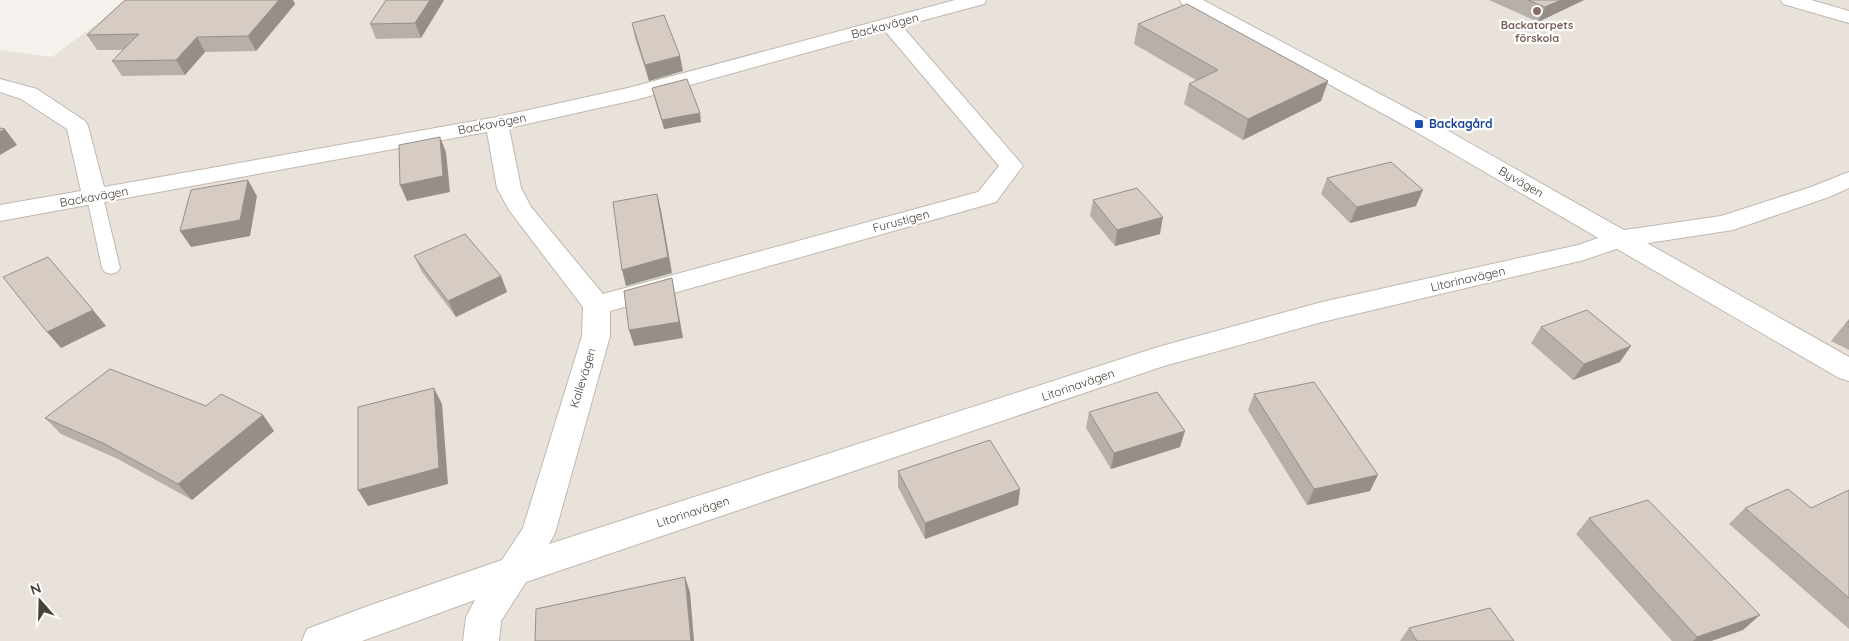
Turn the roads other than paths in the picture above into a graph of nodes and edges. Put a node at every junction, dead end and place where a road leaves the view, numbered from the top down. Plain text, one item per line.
1 (977, 0) edge
2 (1189, 0) edge
3 (1790, 0) edge
4 (1849, 17) edge
5 (890, 25) junction
6 (0, 85) edge
7 (497, 124) junction
8 (1849, 180) edge
9 (95, 197) junction
10 (0, 213) edge
11 (1618, 238) junction
12 (111, 268) dead end
13 (597, 305) junction
14 (1849, 370) edge
15 (513, 571) junction
16 (320, 641) edge
17 (481, 641) edge

1 - 5 street, Backavägen
2 - 11 street, Byvägen
3 - 4 street
5 - 7 street, Backavägen
5 - 13 street, Furustigen
6 - 9 street
7 - 9 street, Backavägen
7 - 13 street
8 - 11 street, Litorinavägen
9 - 10 street, Backavägen
9 - 12 lane
11 - 14 street, Byvägen
11 - 15 street, Litorinavägen
13 - 15 street, Kallevägen
15 - 16 street, Litorinavägen
15 - 17 street, Kallevägen

